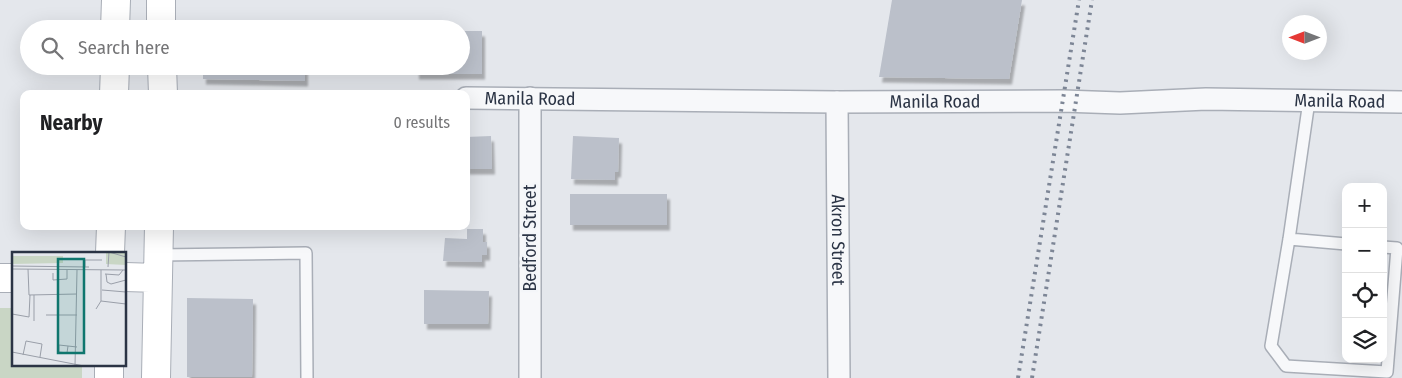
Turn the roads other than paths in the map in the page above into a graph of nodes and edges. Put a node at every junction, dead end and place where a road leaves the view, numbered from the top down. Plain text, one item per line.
1 (116, 0) edge
2 (161, 0) edge
3 (115, 20) edge
4 (162, 20) edge
5 (115, 75) edge
6 (162, 75) edge
7 (114, 90) edge
8 (163, 90) edge
9 (470, 98) edge
10 (530, 98) junction
11 (1308, 101) junction
12 (837, 102) junction
13 (1402, 102) edge
14 (111, 230) edge
15 (159, 230) edge
16 (1290, 239) junction
17 (1342, 244) edge
18 (1387, 247) edge
19 (110, 252) edge
20 (158, 266) junction
21 (126, 277) edge
22 (156, 378) edge
23 (307, 378) edge
24 (530, 378) edge
25 (839, 378) edge

1 - 3 main road
2 - 4 main road
5 - 7 main road
6 - 8 main road
9 - 10 street, Manila Road
10 - 12 street, Manila Road
10 - 24 street, Bedford Street
11 - 12 street, Manila Road
11 - 13 street, Manila Road
11 - 16 lane
12 - 25 street, Akron Street
14 - 19 main road
15 - 20 main road
16 - 17 lane
16 - 18 lane
20 - 21 main road
20 - 22 main road
20 - 23 lane

